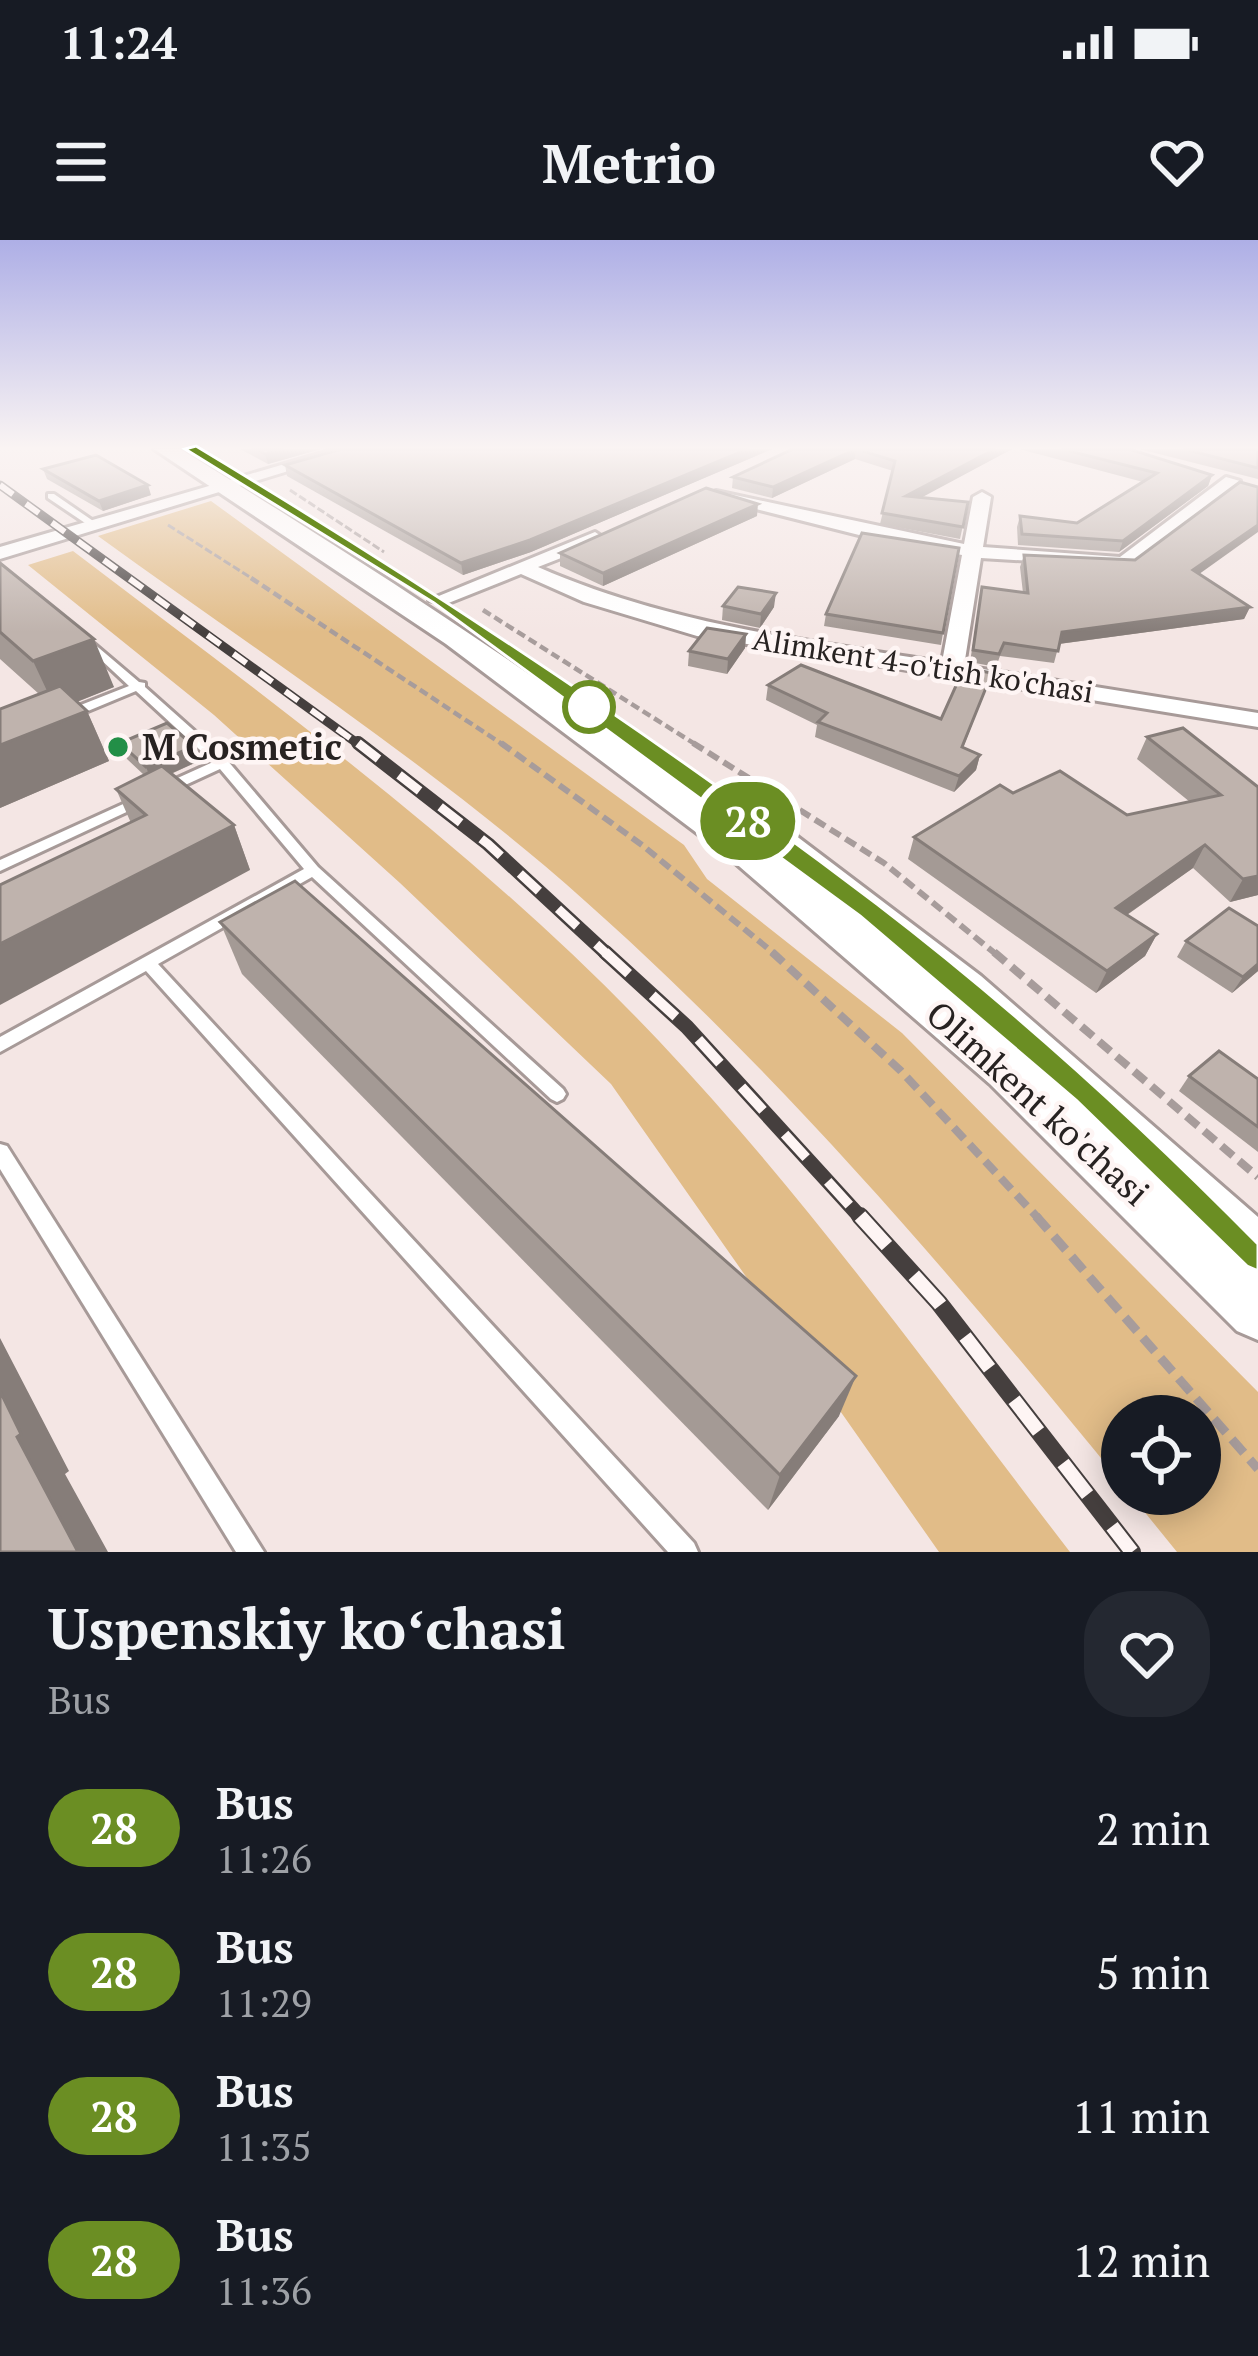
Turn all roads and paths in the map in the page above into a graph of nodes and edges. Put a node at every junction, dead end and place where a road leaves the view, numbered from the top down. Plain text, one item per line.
1 (72, 510) edge
2 (145, 510) edge
3 (283, 510) edge
4 (296, 510) edge
5 (300, 510) edge
6 (776, 510) edge
7 (980, 510) edge
8 (1194, 510) edge
9 (154, 517) dead end
10 (94, 525) junction
11 (605, 534) edge
12 (0, 553) edge
13 (975, 553) junction
14 (395, 560) dead end
15 (526, 569) junction
16 (448, 597) junction
17 (68, 626) edge
18 (952, 670) junction
19 (141, 685) junction
20 (1258, 720) edge
21 (45, 724) edge
22 (222, 763) junction
23 (0, 866) edge
24 (313, 870) junction
25 (147, 962) junction
26 (0, 1045) edge
27 (557, 1094) dead end
28 (0, 1152) edge
29 (1258, 1177) edge
30 (1258, 1255) edge
31 (1258, 1310) edge
32 (1258, 1469) edge
33 (251, 1552) edge
34 (685, 1552) edge

1 - 10 lane
2 - 10 street
3 - 31 main road, Olimkent ko'chasi
4 - 16 main road, Olimkent ko'chasi
5 - 14 path
6 - 13 street
7 - 13 street
8 - 13 street
9 - 32 path
10 - 12 street
11 - 15 street
13 - 18 street
15 - 16 street
15 - 18 street, Alimkent 4-o'tish ko'chasi
16 - 29 path
16 - 30 main road, Olimkent ko'chasi
17 - 19 lane
18 - 20 street, Alimkent 4-o'tish ko'chasi
19 - 21 lane
19 - 22 lane
22 - 23 lane
22 - 24 lane
24 - 25 lane
24 - 27 lane
25 - 26 lane
25 - 34 lane
28 - 33 lane

